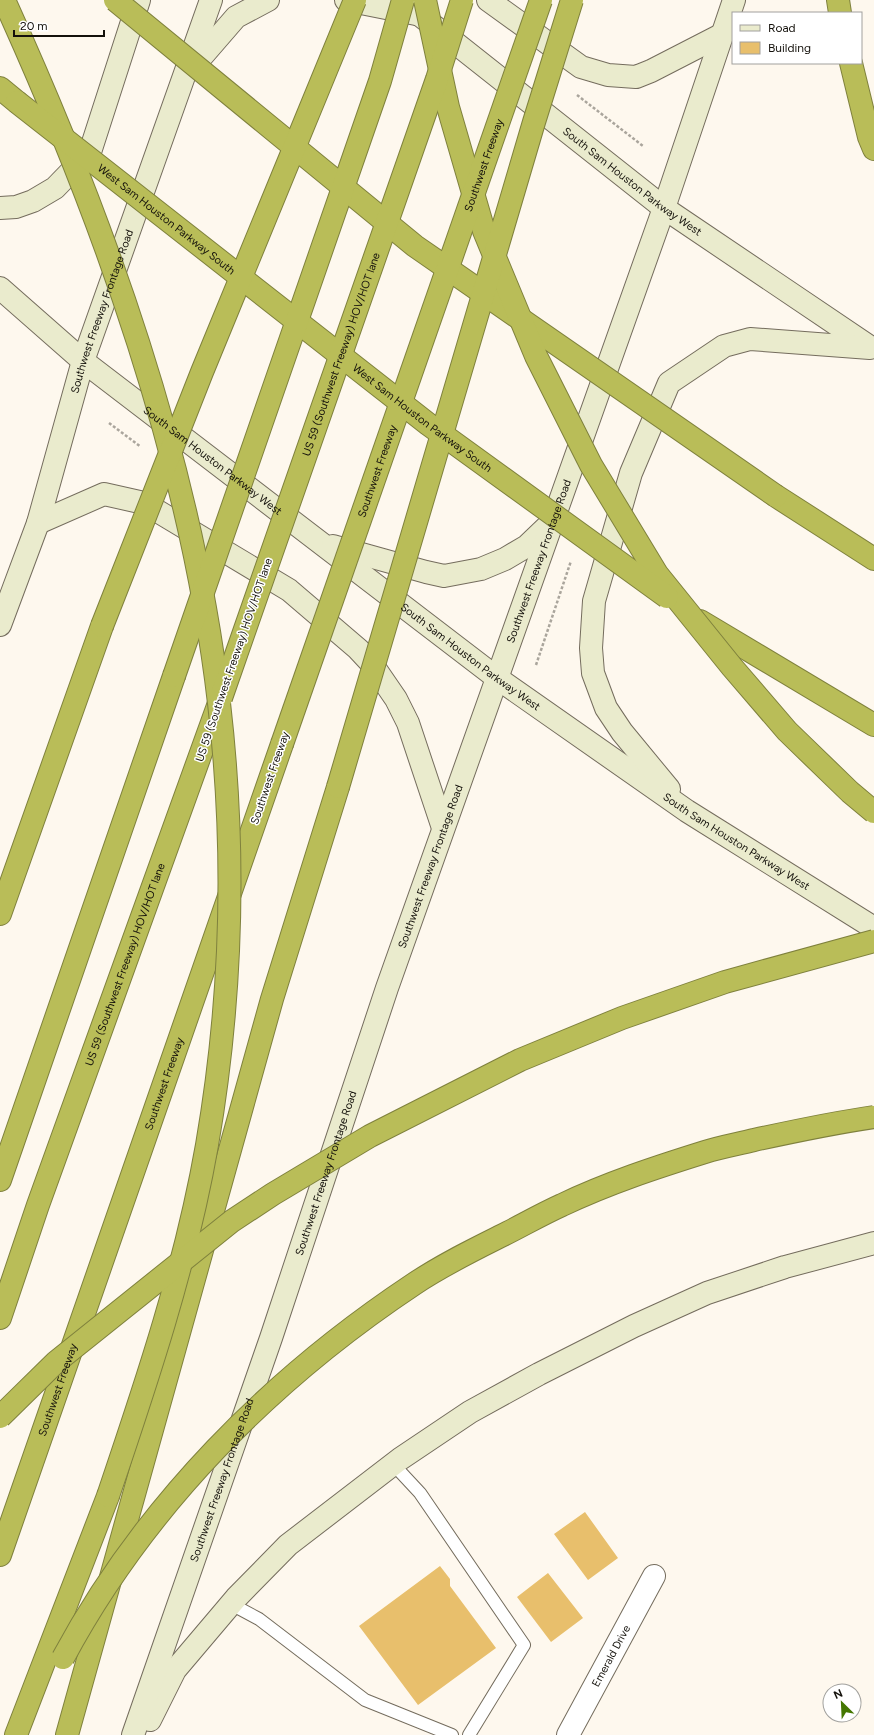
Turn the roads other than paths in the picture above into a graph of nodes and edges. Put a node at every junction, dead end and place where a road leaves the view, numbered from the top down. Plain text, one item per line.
1 (4, 0) edge
2 (115, 0) edge
3 (139, 0) edge
4 (211, 0) edge
5 (268, 0) edge
6 (346, 0) edge
7 (355, 0) edge
8 (402, 0) edge
9 (462, 0) edge
10 (488, 0) edge
11 (541, 0) edge
12 (572, 0) edge
13 (734, 0) edge
14 (838, 0) edge
15 (422, 8) edge
16 (840, 12) edge
17 (723, 34) junction
18 (851, 64) edge
19 (183, 78) junction
20 (0, 88) edge
21 (874, 149) edge
22 (0, 208) edge
23 (664, 208) junction
24 (0, 288) edge
25 (872, 349) edge
26 (83, 361) junction
27 (553, 521) junction
28 (38, 523) junction
29 (320, 542) junction
30 (874, 559) edge
31 (0, 625) edge
32 (497, 678) junction
33 (874, 725) edge
34 (687, 811) junction
35 (874, 812) edge
36 (443, 828) junction
37 (0, 914) edge
38 (874, 928) edge
39 (874, 941) edge
40 (874, 1117) edge
41 (0, 1180) edge
42 (874, 1243) edge
43 (0, 1318) edge
44 (0, 1417) edge
45 (393, 1464) junction
46 (0, 1555) edge
47 (654, 1576) dead end
48 (231, 1604) junction
49 (18, 1731) edge
50 (67, 1735) edge
51 (132, 1735) edge
52 (142, 1735) edge
53 (452, 1735) edge
54 (468, 1735) edge
55 (568, 1735) edge

1 - 49 highway, bridge
2 - 30 highway, bridge
3 - 22 main road
4 - 19 main road, Southwest Freeway Frontage Road
5 - 19 main road
6 - 15 main road
7 - 37 highway, bridge
8 - 15 main road, South Sam Houston Parkway West
8 - 41 highway, bridge
9 - 43 highway, US 59 (Southwest Freeway) HOV/HOT lane, bridge
10 - 17 main road
11 - 46 highway, Southwest Freeway, bridge
12 - 50 highway, bridge
13 - 17 main road, Southwest Freeway Frontage Road
14 - 16 highway
15 - 23 main road, South Sam Houston Parkway West
15 - 35 highway, bridge
17 - 23 main road, Southwest Freeway Frontage Road
18 - 21 highway
19 - 26 main road, Southwest Freeway Frontage Road
20 - 33 highway, West Sam Houston Parkway South, bridge
23 - 25 main road, South Sam Houston Parkway West
23 - 27 main road, Southwest Freeway Frontage Road
24 - 26 main road
25 - 34 main road
26 - 28 main road, Southwest Freeway Frontage Road
26 - 29 main road, South Sam Houston Parkway West
27 - 29 main road
27 - 32 main road, Southwest Freeway Frontage Road
28 - 31 main road, Southwest Freeway Frontage Road
28 - 36 main road
29 - 32 main road, South Sam Houston Parkway West
32 - 34 main road, South Sam Houston Parkway West
32 - 36 main road, Southwest Freeway Frontage Road
34 - 38 main road, South Sam Houston Parkway West
36 - 51 main road, Southwest Freeway Frontage Road
39 - 44 highway, bridge
40 - 49 highway, bridge
42 - 45 main road
45 - 48 main road
45 - 54 lane
47 - 55 street, Emerald Drive
48 - 52 main road
48 - 53 lane

